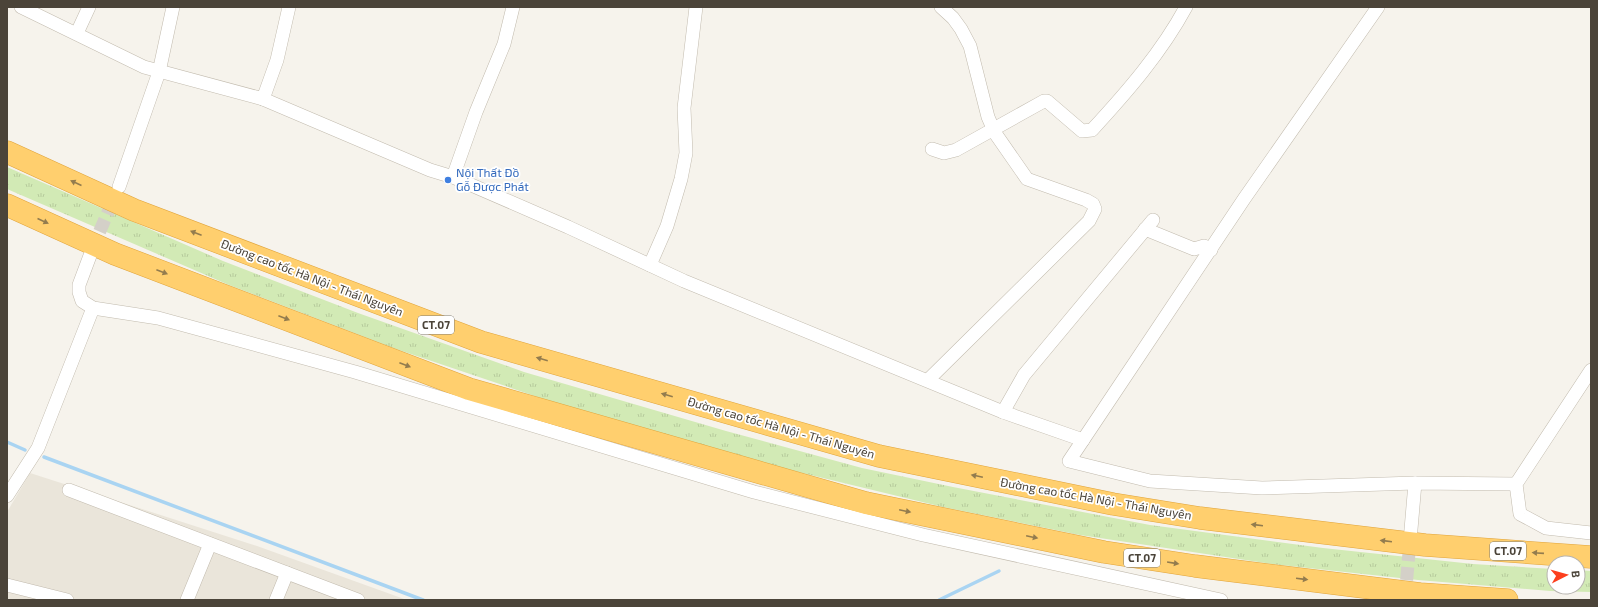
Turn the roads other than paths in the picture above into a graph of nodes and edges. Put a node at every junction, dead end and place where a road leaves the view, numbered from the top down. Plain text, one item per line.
1 (21, 7) edge
2 (89, 7) edge
3 (173, 7) edge
4 (290, 7) edge
5 (513, 7) edge
6 (696, 7) edge
7 (941, 7) edge
8 (1186, 7) edge
9 (1378, 7) edge
10 (77, 33) junction
11 (159, 72) junction
12 (263, 99) junction
13 (994, 130) junction
14 (932, 149) dead end
15 (7, 152) edge
16 (453, 177) junction
17 (119, 187) tunnel mouth
18 (7, 205) edge
19 (1211, 250) junction
20 (91, 253) tunnel mouth
21 (650, 265) junction
22 (93, 308) junction
23 (1591, 370) edge
24 (928, 380) junction
25 (1003, 412) junction
26 (1083, 440) junction
27 (1415, 483) junction
28 (1516, 484) junction
29 (69, 490) dead end
30 (7, 496) edge
31 (1591, 533) edge
32 (1410, 541) tunnel mouth
33 (210, 544) junction
34 (1591, 557) edge
35 (287, 573) junction
36 (7, 585) edge
37 (67, 600) edge
38 (187, 600) edge
39 (276, 600) edge
40 (358, 600) edge
41 (1220, 600) edge
42 (1507, 600) edge

1 - 10 street
2 - 10 street
3 - 11 street
4 - 12 street
5 - 16 street
6 - 21 street
7 - 13 street
8 - 13 street
9 - 19 street
10 - 11 street
11 - 12 street
11 - 17 street
12 - 16 street
13 - 14 street
13 - 24 street
34 -> 15 highway, Đường cao tốc Hà Nội - Thái Nguyên / CT.07
16 - 21 street
18 -> 42 highway, CT.07
19 - 25 street
19 - 26 street
20 - 22 street
21 - 24 street
22 - 30 street
22 - 41 street
23 - 28 street
24 - 25 street
25 - 26 street
26 - 27 street
27 - 28 street
27 - 32 street
28 - 31 street
29 - 33 street
33 - 35 street
33 - 38 street
35 - 39 street
35 - 40 street
36 - 37 street

